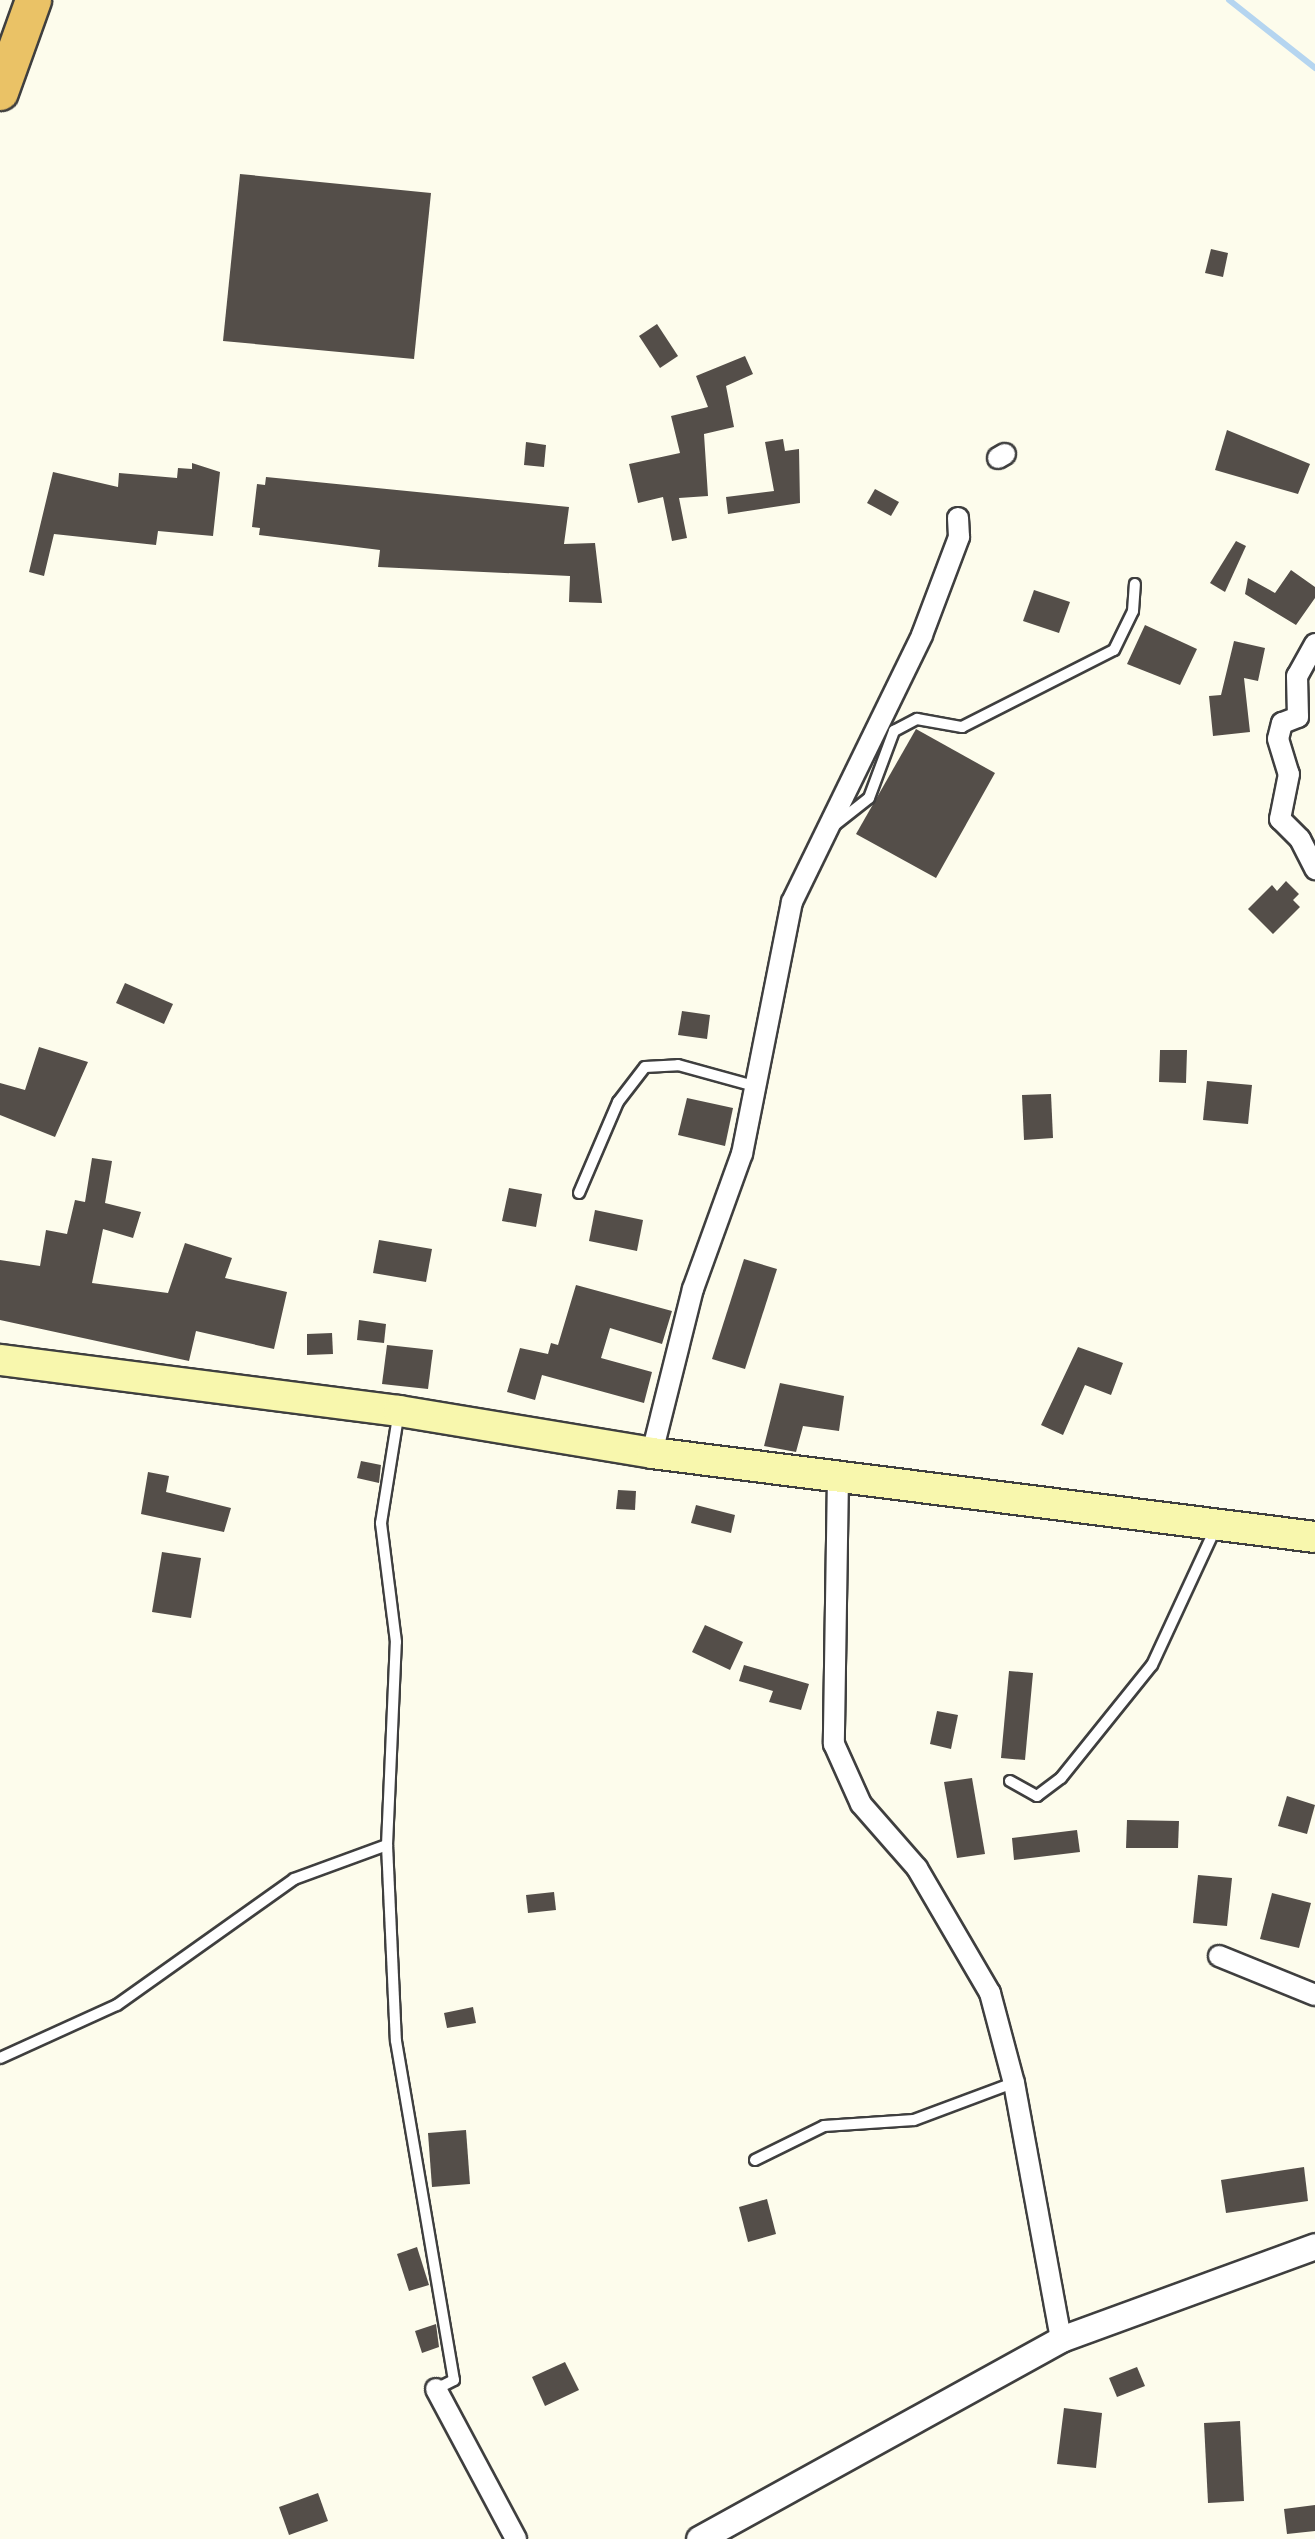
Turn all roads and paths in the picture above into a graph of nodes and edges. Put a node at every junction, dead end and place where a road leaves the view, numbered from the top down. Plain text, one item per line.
1 (33, 0) edge
2 (0, 92) edge
3 (958, 518) dead end
4 (1135, 584) dead end
5 (1315, 644) edge
6 (831, 827) junction
7 (1315, 869) edge
8 (754, 1086) junction
9 (579, 1193) dead end
10 (0, 1360) edge
11 (399, 1411) junction
12 (652, 1453) junction
13 (838, 1476) junction
14 (1218, 1521) junction
15 (1315, 1537) edge
16 (1010, 1781) dead end
17 (387, 1844) junction
18 (1220, 1956) dead end
19 (1315, 1995) edge
20 (0, 2058) edge
21 (1014, 2083) junction
22 (754, 2160) dead end
23 (1315, 2246) edge
24 (1061, 2338) junction
25 (436, 2388) joint
26 (516, 2539) edge
27 (698, 2539) edge

1 - 2 highway
3 - 6 street
4 - 6 lane
5 - 7 street
6 - 8 street
8 - 9 lane
8 - 12 street
10 - 11 main road
11 - 12 main road
11 - 17 lane
12 - 13 main road
13 - 14 main road
13 - 21 street
14 - 15 main road
14 - 16 lane
17 - 20 lane
17 - 25 lane
18 - 19 street
21 - 22 lane
21 - 24 street
23 - 24 street
24 - 27 street
25 - 26 street

